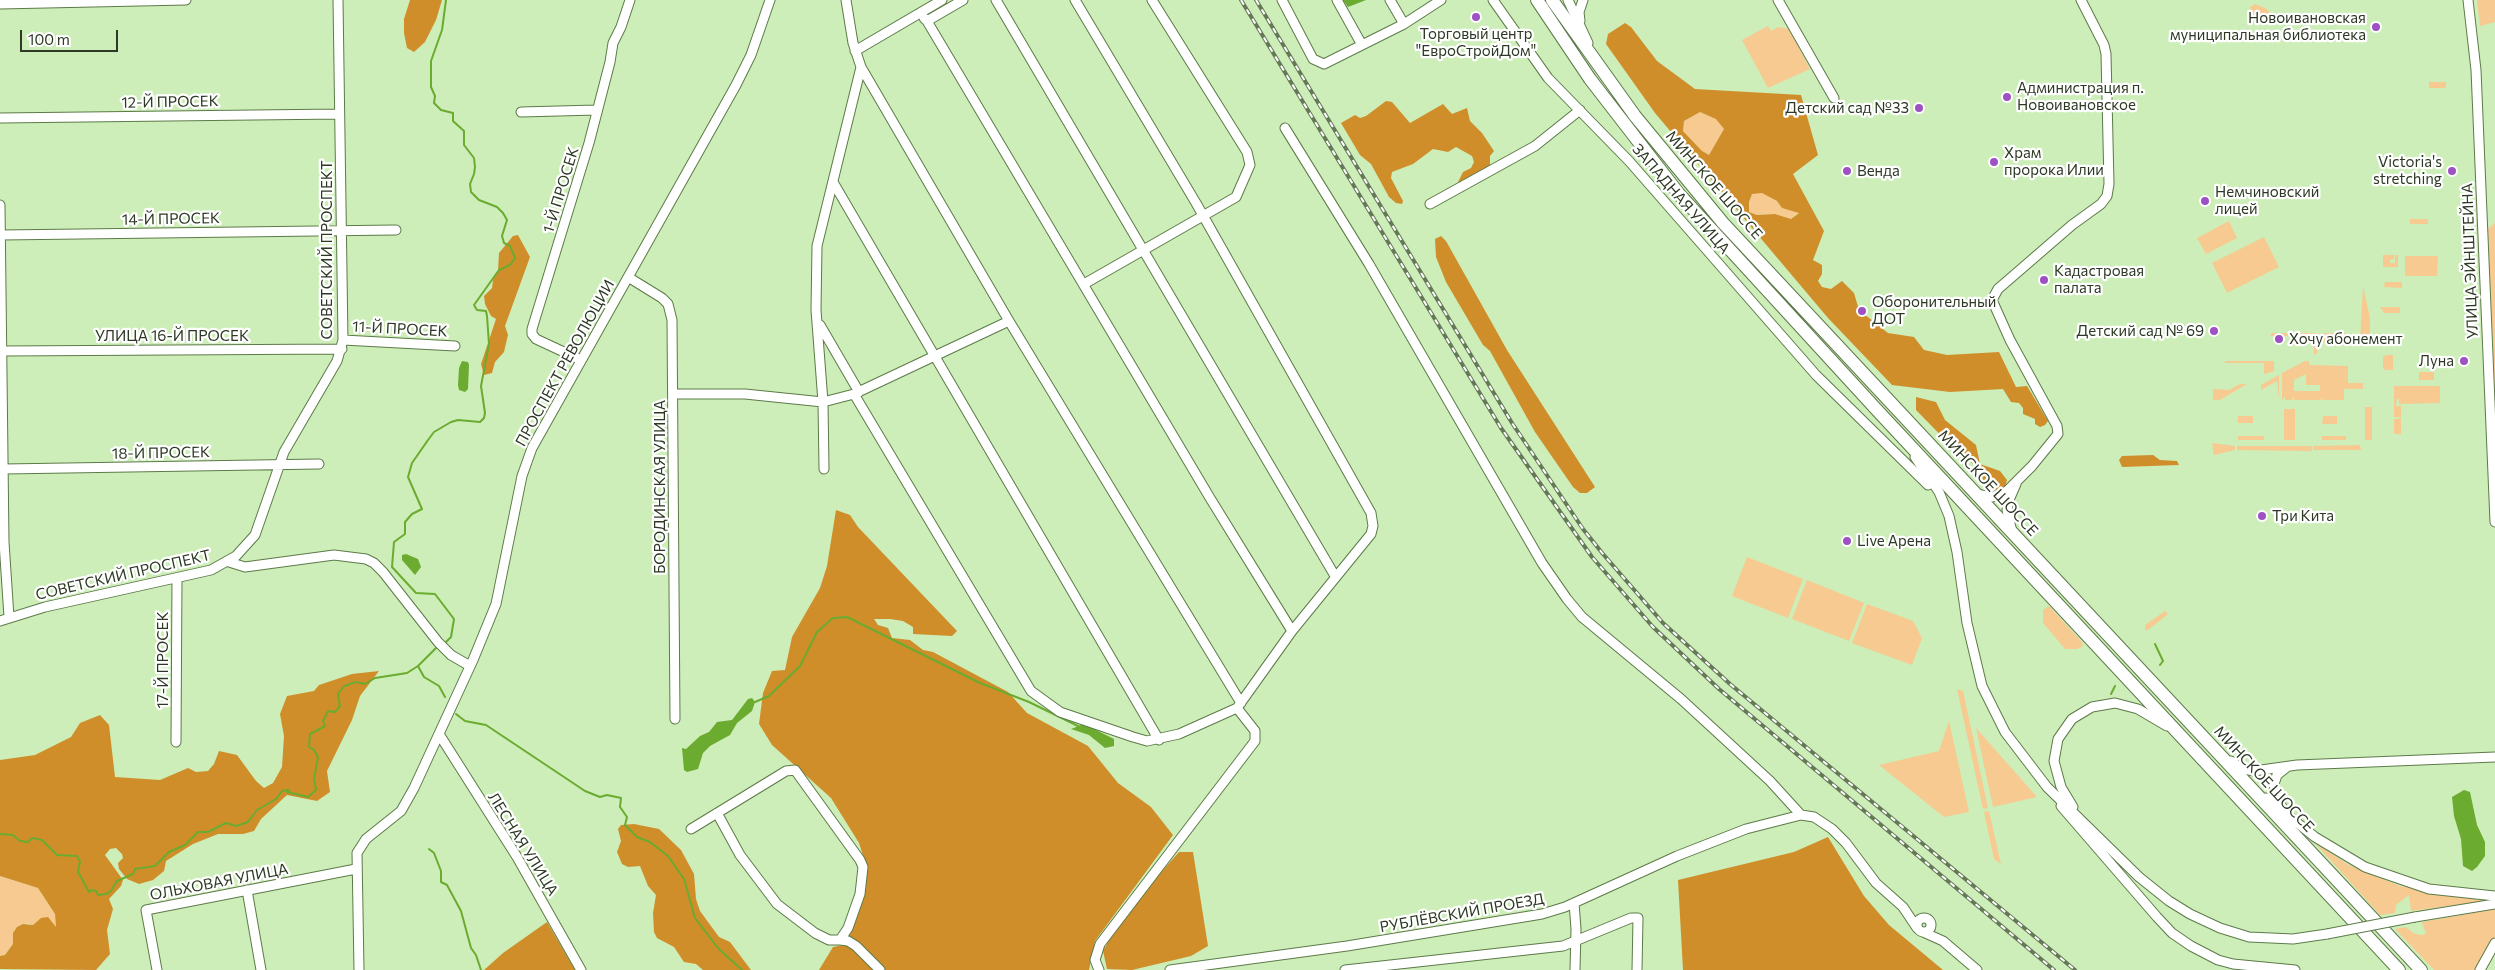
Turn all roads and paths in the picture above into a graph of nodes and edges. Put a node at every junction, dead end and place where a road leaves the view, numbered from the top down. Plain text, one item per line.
1 (186, 0) edge
2 (338, 0) edge
3 (630, 0) edge
4 (770, 0) edge
5 (846, 0) edge
6 (942, 0) edge
7 (963, 0) edge
8 (996, 0) edge
9 (1075, 0) edge
10 (1152, 0) edge
11 (1282, 0) edge
12 (1337, 0) edge
13 (1390, 0) edge
14 (1441, 0) edge
15 (1493, 0) edge
16 (1537, 0) edge
17 (1552, 0) edge
18 (1568, 0) edge
19 (1583, 0) edge
20 (1778, 0) edge
21 (2081, 0) edge
22 (2468, 0) edge
23 (0, 4) edge
24 (921, 14) junction
25 (927, 21) junction
26 (1404, 24) junction
27 (1582, 31) junction
28 (1362, 46) junction
29 (855, 52) junction
30 (861, 67) junction
31 (1603, 73) junction
32 (1834, 98) dead end
33 (596, 110) junction
34 (1580, 110) junction
35 (521, 112) dead end
36 (339, 114) junction
37 (0, 118) edge
38 (1285, 128) dead end
39 (833, 182) junction
40 (1430, 204) dead end
41 (0, 205) edge
42 (1202, 217) junction
43 (396, 230) dead end
44 (342, 231) junction
45 (1, 235) edge
46 (1145, 250) junction
47 (628, 277) junction
48 (1084, 284) junction
49 (1009, 321) junction
50 (818, 323) junction
51 (342, 344) junction
52 (455, 346) dead end
53 (3, 352) junction
54 (934, 355) junction
55 (581, 360) junction
56 (857, 393) junction
57 (673, 394) junction
58 (822, 402) junction
59 (1889, 423) junction
60 (319, 464) dead end
61 (278, 465) junction
62 (4, 469) junction
63 (824, 469) dead end
64 (2017, 482) junction
65 (1976, 494) junction
66 (2, 503) edge
67 (2495, 522) edge
68 (1953, 534) junction
69 (2012, 534) junction
70 (228, 562) junction
71 (1335, 576) junction
72 (177, 578) junction
73 (9, 617) junction
74 (0, 621) edge
75 (1292, 631) junction
76 (470, 666) junction
77 (1239, 706) junction
78 (675, 719) dead end
79 (2179, 733) junction
80 (439, 734) junction
81 (1159, 740) junction
82 (176, 742) dead end
83 (2218, 753) junction
84 (2495, 757) edge
85 (2287, 767) junction
86 (2248, 786) junction
87 (2047, 787) junction
88 (717, 813) junction
89 (2287, 813) junction
90 (1801, 815) junction
91 (2082, 819) junction
92 (691, 829) dead end
93 (356, 869) junction
94 (247, 890) junction
95 (2495, 896) edge
96 (1574, 903) junction
97 (2495, 904) edge
98 (1902, 907) junction
99 (1928, 920) junction
100 (1920, 930) junction
101 (840, 940) junction
102 (1576, 940) junction
103 (1943, 941) junction
104 (2495, 943) edge
105 (1411, 967) edge
106 (157, 970) edge
107 (262, 970) edge
108 (359, 970) edge
109 (580, 970) edge
110 (880, 970) edge
111 (1099, 970) edge
112 (1170, 970) edge
113 (1345, 970) edge
114 (1359, 970) edge
115 (1575, 970) edge
116 (1637, 970) edge
117 (1977, 970) edge
118 (2295, 970) edge
119 (2399, 970) edge
120 (2421, 970) edge
121 (2480, 970) edge

1 - 23 street
2 - 36 street, СОВЕТСКИЙ ПРОСПЕКТ
3 - 33 street, 1-Й ПРОСЕК
4 - 47 street, ПРОСПЕКТ РЕВОЛЮЦИИ
5 - 29 street
6 - 24 street
7 - 25 street
8 - 46 street
9 - 42 street
10 - 42 street
11 - 28 street
12 - 28 street
13 - 26 street
14 - 26 street
15 - 34 street, ЗАПАДНАЯ УЛИЦА
16 - 59 highway, МИНСКОЕ ШОССЕ
17 - 31 highway, МИНСКОЕ ШОССЕ
18 - 27 street
19 - 27 street
20 - 32 street
21 - 64 street
22 - 67 street, УЛИЦА ЭЙНШТЕЙНА
24 - 25 street
24 - 29 street
25 - 48 street
26 - 28 street
27 - 31 street
29 - 30 street
30 - 39 street
30 - 49 street
31 - 65 highway, МИНСКОЕ ШОССЕ
33 - 35 street
33 - 55 street, 1-Й ПРОСЕК
34 - 40 street
34 - 68 street, ЗАПАДНАЯ УЛИЦА
36 - 37 street, 12-Й ПРОСЕК
36 - 44 street, СОВЕТСКИЙ ПРОСПЕКТ
38 - 90 street
39 - 50 street
39 - 54 street
41 - 45 street
42 - 46 street
42 - 71 street
43 - 44 street, 14-Й ПРОСЕК
44 - 45 street, 14-Й ПРОСЕК
44 - 51 street, СОВЕТСКИЙ ПРОСПЕКТ
45 - 53 street
46 - 48 street
46 - 71 street
47 - 55 street, ПРОСПЕКТ РЕВОЛЮЦИИ
47 - 57 street, БОРОДИНСКАЯ УЛИЦА
48 - 75 street
49 - 54 street
49 - 77 street
50 - 56 street
50 - 58 street
51 - 52 street, 11-Й ПРОСЕК
51 - 53 street, УЛИЦА 16-Й ПРОСЕК
51 - 61 street, СОВЕТСКИЙ ПРОСПЕКТ
53 - 62 street
54 - 56 street
54 - 81 street
55 - 76 street, ПРОСПЕКТ РЕВОЛЮЦИИ
56 - 58 street
56 - 81 street
57 - 58 street
57 - 78 street, БОРОДИНСКАЯ УЛИЦА
58 - 63 street
59 - 68 street
59 - 79 highway, МИНСКОЕ ШОССЕ
60 - 61 street, 18-Й ПРОСЕК
61 - 62 street, 18-Й ПРОСЕК
61 - 70 street, СОВЕТСКИЙ ПРОСПЕКТ
62 - 66 street
64 - 65 street
64 - 69 street
65 - 69 highway, МИНСКОЕ ШОССЕ
66 - 73 street
68 - 87 street
69 - 83 highway, МИНСКОЕ ШОССЕ
70 - 72 street, СОВЕТСКИЙ ПРОСПЕКТ
70 - 76 street
71 - 75 street
72 - 73 street, СОВЕТСКИЙ ПРОСПЕКТ
72 - 82 street, 17-Й ПРОСЕК
73 - 74 street, СОВЕТСКИЙ ПРОСПЕКТ
75 - 77 street
76 - 80 street, ПРОСПЕКТ РЕВОЛЮЦИИ
77 - 81 street
77 - 111 street
79 - 91 street
79 - 119 highway, МИНСКОЕ ШОССЕ
80 - 93 street, ПРОСПЕКТ РЕВОЛЮЦИИ
80 - 109 street, ЛЕСНАЯ УЛИЦА
83 - 85 street
83 - 86 highway, МИНСКОЕ ШОССЕ
84 - 85 street
85 - 89 street
86 - 89 street
86 - 120 highway, МИНСКОЕ ШОССЕ
87 - 91 street
87 - 118 street
88 - 92 street
88 - 101 street
88 - 101 street
89 - 95 street
90 - 96 street, РУБЛЁВСКИЙ ПРОЕЗД
90 - 98 street
91 - 97 street, bridge
93 - 94 street, ОЛЬХОВАЯ УЛИЦА
93 - 108 street, ПРОСПЕКТ РЕВОЛЮЦИИ
94 - 106 street, ОЛЬХОВАЯ УЛИЦА
94 - 107 street
96 - 102 street
96 - 112 street, РУБЛЁВСКИЙ ПРОЕЗД
98 - 99 street
98 - 100 street
99 - 100 street
99 - 103 street
100 - 103 street
101 - 110 street
102 - 105 street
102 - 115 street
102 - 116 street
103 - 117 street
104 - 121 street
105 - 114 street
113 - 114 street

